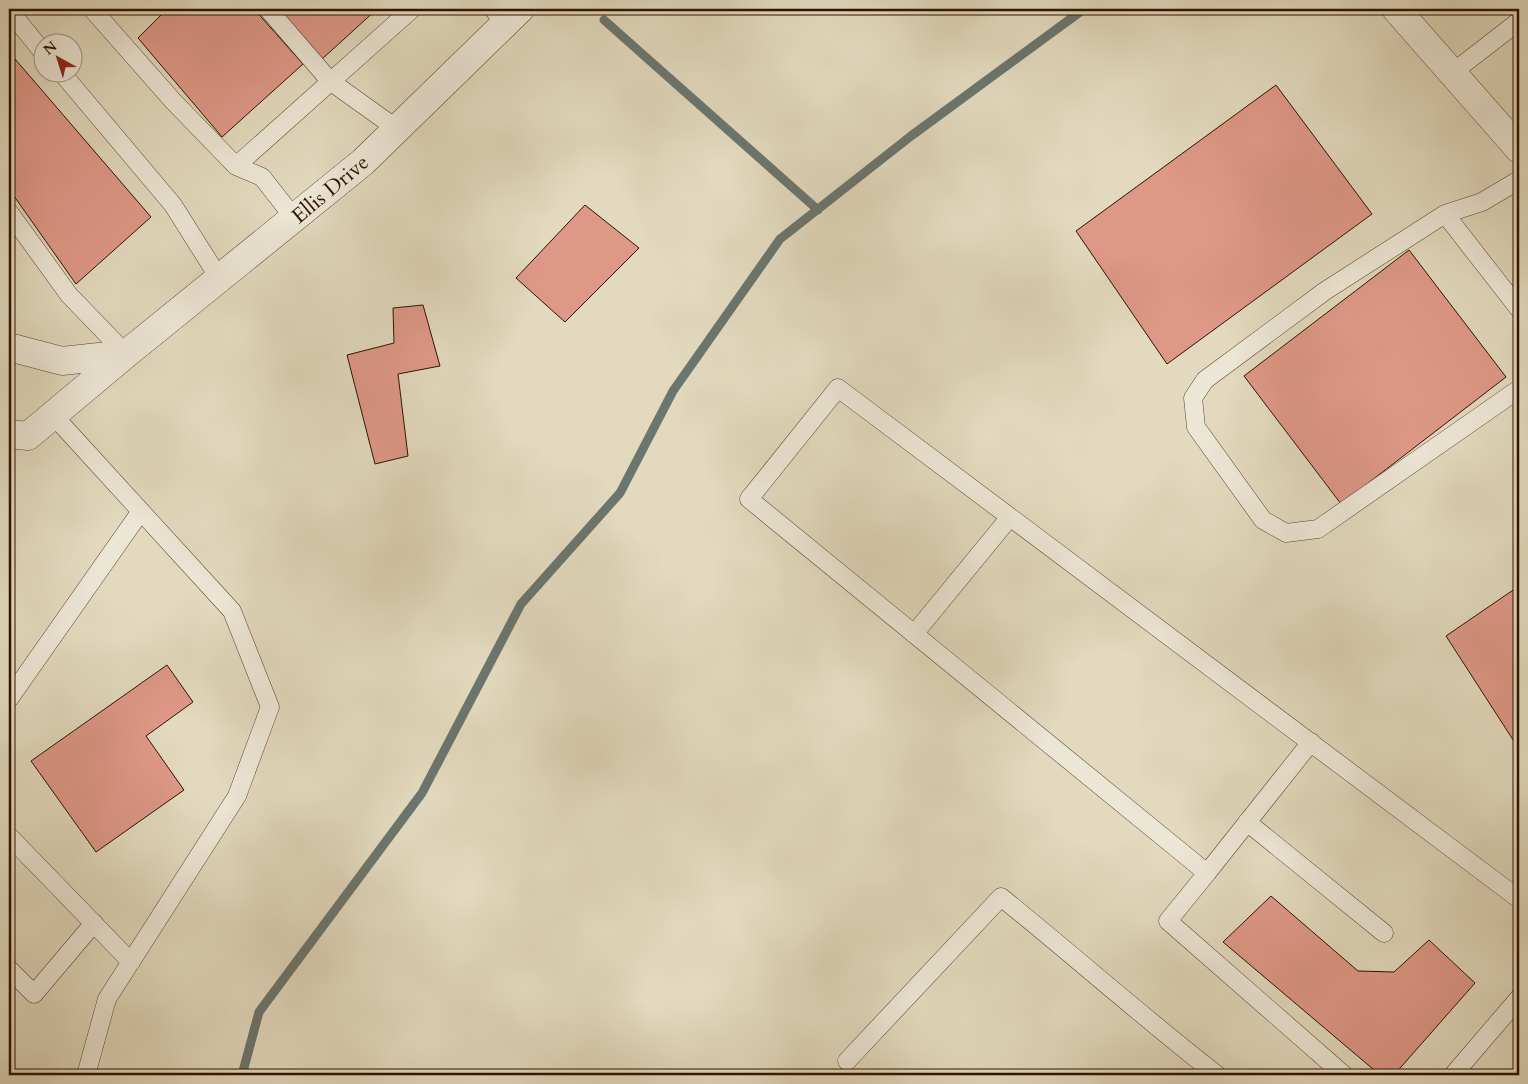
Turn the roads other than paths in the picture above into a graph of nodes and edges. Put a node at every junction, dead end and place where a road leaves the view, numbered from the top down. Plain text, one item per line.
1 (92, 9) edge
2 (268, 9) edge
3 (412, 9) edge
4 (1396, 9) edge
5 (9, 10) edge
6 (506, 14) edge
7 (1519, 21) edge
8 (32, 38) edge
9 (1452, 73) junction
10 (330, 81) junction
11 (69, 82) edge
12 (397, 130) junction
13 (1519, 149) edge
14 (236, 166) junction
15 (1519, 180) edge
16 (9, 212) edge
17 (1445, 214) junction
18 (294, 218) junction
19 (219, 278) junction
20 (1519, 309) edge
21 (9, 348) edge
22 (126, 354) junction
23 (1519, 389) edge
24 (53, 415) junction
25 (9, 434) edge
26 (141, 511) junction
27 (1010, 517) junction
28 (914, 634) junction
29 (9, 699) edge
30 (1311, 742) junction
31 (1248, 822) junction
32 (9, 836) edge
33 (1206, 874) junction
34 (1519, 899) edge
35 (94, 923) junction
36 (1384, 934) dead end
37 (131, 962) junction
38 (9, 969) edge
39 (1519, 998) edge
40 (847, 1061) dead end
41 (86, 1075) edge
42 (1217, 1075) edge
43 (1344, 1075) edge
44 (1453, 1075) edge

1 - 14 lane
2 - 10 lane
3 - 10 lane
4 - 9 street
5 - 8 lane
6 - 12 street, Ellis Drive
7 - 9 lane
9 - 13 street
10 - 12 lane
10 - 14 lane
11 - 19 lane
12 - 18 street, Ellis Drive
14 - 18 lane
15 - 17 lane
16 - 22 lane
17 - 20 lane
17 - 23 lane
18 - 19 street, Ellis Drive
19 - 22 street, Ellis Drive
21 - 22 street
22 - 24 street, Ellis Drive
24 - 25 street, Ellis Drive
24 - 26 lane
26 - 29 lane
26 - 37 lane
27 - 28 lane
27 - 28 lane
27 - 30 lane
28 - 33 lane
30 - 31 lane
30 - 34 lane
31 - 33 lane
31 - 36 lane
32 - 35 lane
33 - 43 lane
35 - 37 lane
35 - 38 lane
37 - 41 lane
39 - 44 lane
40 - 42 lane

